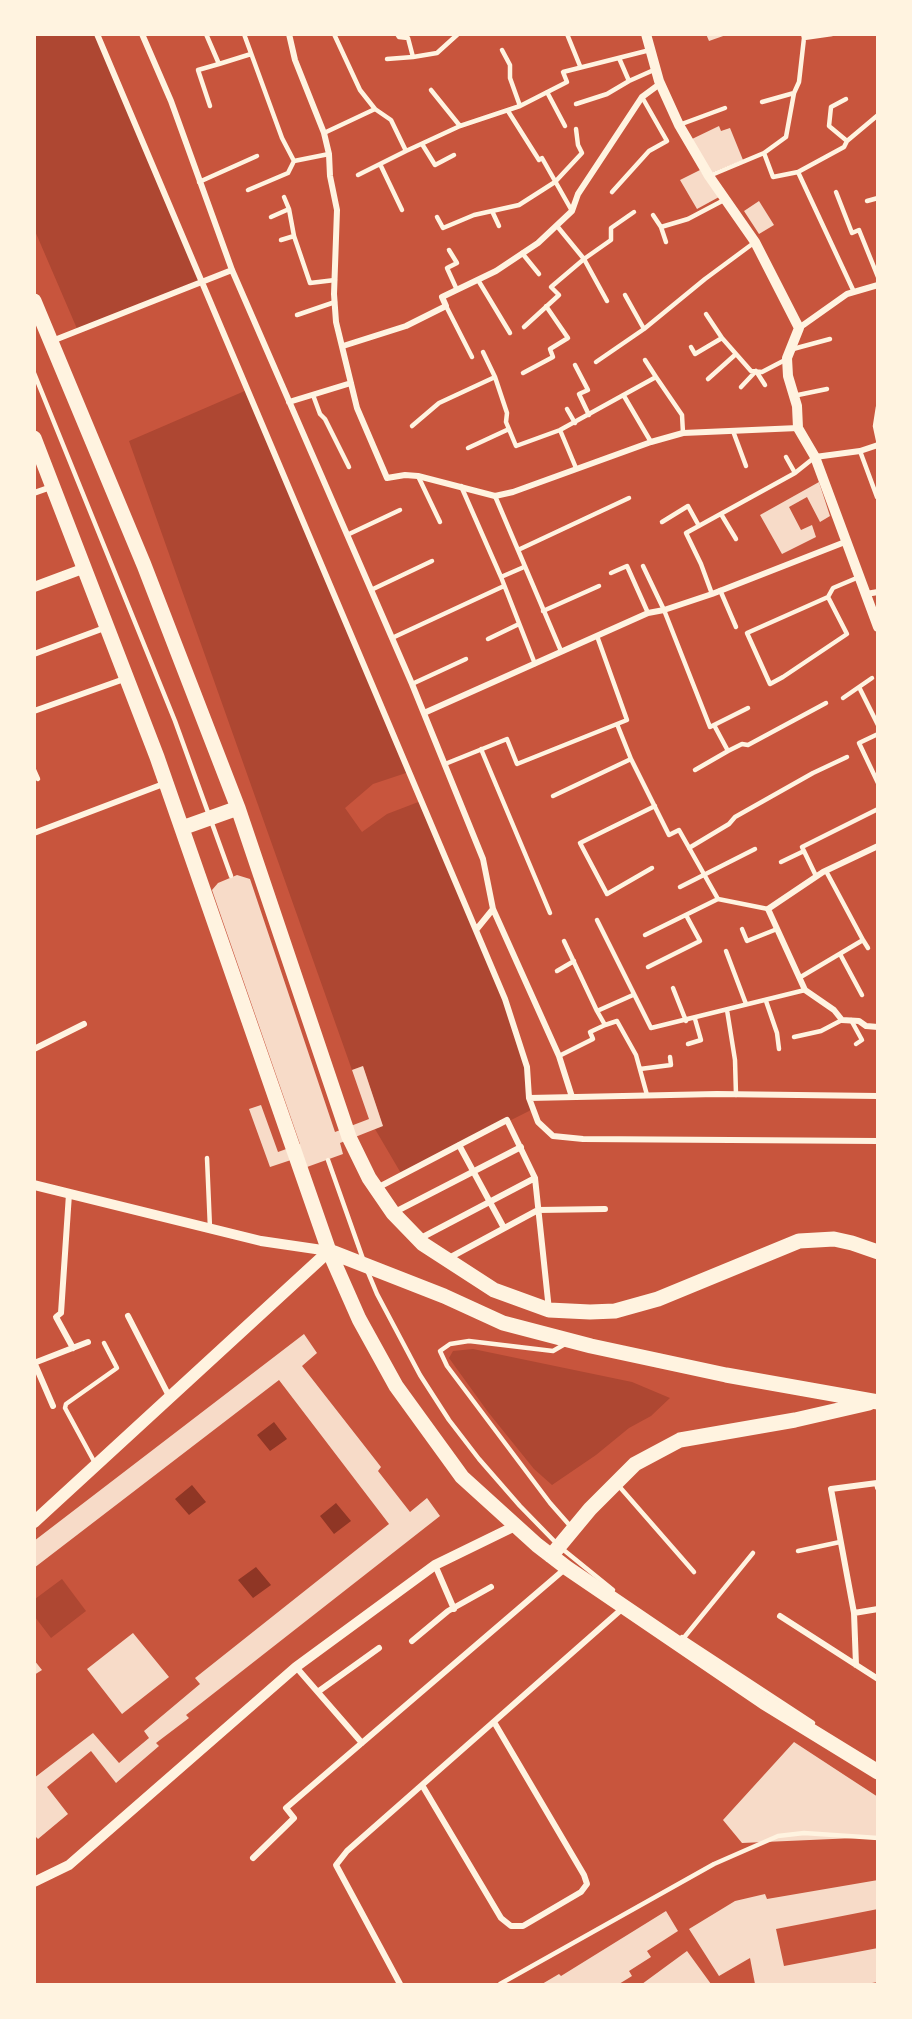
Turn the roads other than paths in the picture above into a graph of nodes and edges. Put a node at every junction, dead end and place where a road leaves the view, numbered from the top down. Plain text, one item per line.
1 (97, 34) edge
2 (142, 34) edge
3 (207, 34) edge
4 (253, 34) edge
5 (289, 34) edge
6 (334, 34) edge
7 (398, 34) edge
8 (458, 34) edge
9 (567, 34) edge
10 (646, 34) edge
11 (832, 34) edge
12 (245, 36) edge
13 (803, 36) edge
14 (502, 50) dead end
15 (651, 50) junction
16 (251, 54) junction
17 (413, 57) junction
18 (619, 58) junction
19 (387, 59) dead end
20 (219, 64) junction
21 (580, 66) junction
22 (656, 69) junction
23 (628, 81) junction
24 (661, 83) junction
25 (431, 90) dead end
26 (548, 92) junction
27 (794, 93) junction
28 (642, 97) junction
29 (846, 99) dead end
30 (762, 102) dead end
31 (576, 104) dead end
32 (210, 106) dead end
33 (520, 106) junction
34 (725, 108) dead end
35 (375, 109) junction
36 (508, 111) junction
37 (878, 115) edge
38 (680, 125) junction
39 (460, 126) junction
40 (565, 126) dead end
41 (576, 129) dead end
42 (324, 133) junction
43 (847, 141) junction
44 (422, 144) junction
45 (406, 151) junction
46 (764, 153) junction
47 (329, 154) junction
48 (454, 155) dead end
49 (257, 156) dead end
50 (294, 161) junction
51 (380, 164) junction
52 (798, 172) junction
53 (358, 175) dead end
54 (709, 176) junction
55 (199, 182) junction
56 (555, 182) junction
57 (248, 190) dead end
58 (612, 192) dead end
59 (836, 192) dead end
60 (284, 197) dead end
61 (727, 198) junction
62 (878, 198) edge
63 (867, 201) dead end
64 (289, 209) junction
65 (402, 210) dead end
66 (492, 211) junction
67 (572, 211) junction
68 (634, 212) dead end
69 (653, 215) dead end
70 (271, 217) dead end
71 (437, 217) dead end
72 (499, 226) dead end
73 (557, 226) junction
74 (661, 227) junction
75 (294, 236) junction
76 (281, 240) dead end
77 (666, 242) dead end
78 (756, 242) junction
79 (449, 250) dead end
80 (522, 254) junction
81 (584, 259) junction
82 (232, 270) junction
83 (538, 274) dead end
84 (878, 277) edge
85 (335, 280) junction
86 (478, 280) junction
87 (202, 282) junction
88 (878, 285) edge
89 (457, 290) junction
90 (854, 292) junction
91 (625, 295) dead end
92 (34, 301) edge
93 (607, 301) dead end
94 (335, 302) junction
95 (446, 306) junction
96 (546, 306) junction
97 (706, 314) dead end
98 (297, 315) dead end
99 (524, 327) dead end
100 (799, 328) junction
101 (644, 329) junction
102 (510, 333) dead end
103 (722, 338) junction
104 (830, 339) dead end
105 (51, 341) junction
106 (343, 346) junction
107 (691, 347) dead end
108 (483, 352) dead end
109 (736, 354) junction
110 (789, 354) junction
111 (472, 357) dead end
112 (645, 360) dead end
113 (596, 362) dead end
114 (574, 365) dead end
115 (756, 371) junction
116 (34, 373) edge
117 (523, 373) dead end
118 (495, 377) junction
119 (656, 377) junction
120 (708, 379) dead end
121 (351, 383) junction
122 (765, 385) dead end
123 (741, 387) dead end
124 (827, 389) dead end
125 (314, 394) junction
126 (624, 396) junction
127 (794, 396) junction
128 (289, 402) junction
129 (878, 407) edge
130 (567, 409) dead end
131 (589, 415) junction
132 (575, 423) junction
133 (412, 426) dead end
134 (798, 428) junction
135 (509, 429) junction
136 (560, 430) junction
137 (733, 431) junction
138 (683, 433) junction
139 (34, 438) edge
140 (878, 440) edge
141 (651, 442) junction
142 (878, 445) edge
143 (468, 448) dead end
144 (860, 451) junction
145 (786, 457) dead end
146 (815, 457) junction
147 (746, 466) dead end
148 (349, 467) dead end
149 (576, 468) junction
150 (795, 473) junction
151 (418, 476) junction
152 (53, 486) junction
153 (461, 486) junction
154 (34, 493) edge
155 (495, 496) junction
156 (877, 497) edge
157 (629, 498) dead end
158 (400, 510) dead end
159 (720, 514) junction
160 (440, 522) dead end
161 (662, 522) dead end
162 (699, 526) junction
163 (347, 535) junction
164 (736, 539) dead end
165 (845, 542) junction
166 (518, 550) junction
167 (432, 561) dead end
168 (643, 566) dead end
169 (524, 567) junction
170 (85, 568) junction
171 (611, 573) dead end
172 (501, 577) junction
173 (859, 577) junction
174 (504, 586) junction
175 (599, 586) dead end
176 (34, 587) edge
177 (371, 590) junction
178 (720, 590) junction
179 (878, 592) edge
180 (712, 594) junction
181 (866, 594) junction
182 (828, 597) junction
183 (664, 610) junction
184 (543, 611) junction
185 (648, 613) junction
186 (519, 624) junction
187 (108, 627) junction
188 (736, 627) dead end
189 (878, 627) edge
190 (597, 636) junction
191 (392, 638) junction
192 (488, 639) dead end
193 (561, 651) junction
194 (34, 654) edge
195 (466, 658) dead end
196 (535, 664) junction
197 (127, 678) junction
198 (873, 678) dead end
199 (412, 684) junction
200 (859, 687) junction
201 (843, 698) dead end
202 (826, 703) dead end
203 (748, 708) dead end
204 (34, 711) edge
205 (424, 713) junction
206 (618, 724) junction
207 (714, 725) junction
208 (878, 725) edge
209 (878, 734) edge
210 (482, 749) junction
211 (728, 751) junction
212 (847, 757) dead end
213 (631, 759) junction
214 (445, 764) junction
215 (34, 770) edge
216 (695, 771) dead end
217 (38, 779) dead end
218 (166, 783) junction
219 (878, 783) edge
220 (553, 796) dead end
221 (655, 806) junction
222 (238, 808) junction
223 (878, 809) edge
224 (182, 828) junction
225 (34, 833) edge
226 (878, 846) edge
227 (689, 848) junction
228 (755, 849) dead end
229 (804, 851) junction
230 (781, 862) dead end
231 (652, 868) dead end
232 (826, 870) junction
233 (705, 875) junction
234 (231, 876) dead end
235 (816, 876) junction
236 (680, 887) dead end
237 (718, 899) junction
238 (493, 909) junction
239 (768, 909) junction
240 (550, 914) dead end
241 (686, 915) junction
242 (597, 920) dead end
243 (777, 928) junction
244 (742, 929) dead end
245 (476, 930) junction
246 (645, 935) dead end
247 (863, 940) junction
248 (564, 941) dead end
249 (868, 948) dead end
250 (726, 951) dead end
251 (840, 954) junction
252 (574, 961) junction
253 (648, 967) dead end
254 (557, 970) dead end
255 (799, 979) junction
256 (673, 988) dead end
257 (805, 990) junction
258 (633, 995) junction
259 (862, 995) dead end
260 (765, 1001) junction
261 (746, 1004) junction
262 (727, 1010) junction
263 (597, 1011) junction
264 (695, 1019) junction
265 (842, 1020) junction
266 (851, 1020) junction
267 (686, 1021) junction
268 (84, 1024) dead end
269 (605, 1025) junction
270 (878, 1027) edge
271 (794, 1038) dead end
272 (688, 1044) dead end
273 (856, 1044) dead end
274 (779, 1048) dead end
275 (34, 1050) edge
276 (559, 1056) junction
277 (670, 1058) dead end
278 (640, 1069) junction
279 (648, 1095) junction
280 (736, 1095) junction
281 (878, 1096) edge
282 (572, 1097) junction
283 (529, 1098) junction
284 (878, 1141) edge
285 (459, 1145) junction
286 (521, 1147) junction
287 (207, 1158) dead end
288 (328, 1160) dead end
289 (473, 1171) junction
290 (536, 1178) junction
291 (34, 1185) edge
292 (376, 1189) junction
293 (69, 1194) junction
294 (489, 1202) junction
295 (605, 1209) dead end
296 (538, 1210) junction
297 (393, 1213) junction
298 (210, 1228) junction
299 (504, 1228) junction
300 (418, 1239) junction
301 (329, 1251) junction
302 (878, 1252) edge
303 (446, 1259) junction
304 (549, 1310) junction
305 (128, 1316) dead end
306 (570, 1341) junction
307 (88, 1342) dead end
308 (104, 1343) dead end
309 (73, 1348) junction
310 (35, 1362) edge
311 (170, 1398) junction
312 (877, 1402) edge
313 (53, 1406) dead end
314 (96, 1466) junction
315 (616, 1483) junction
316 (878, 1488) edge
317 (34, 1522) edge
318 (515, 1526) junction
319 (573, 1529) junction
320 (840, 1542) junction
321 (798, 1551) dead end
322 (753, 1552) dead end
323 (551, 1556) junction
324 (435, 1565) junction
325 (567, 1568) junction
326 (694, 1572) dead end
327 (490, 1587) dead end
328 (616, 1593) dead end
329 (628, 1604) junction
330 (454, 1609) junction
331 (878, 1609) edge
332 (854, 1613) junction
333 (780, 1616) dead end
334 (677, 1638) junction
335 (412, 1641) dead end
336 (379, 1648) dead end
337 (856, 1665) junction
338 (296, 1667) junction
339 (878, 1679) edge
340 (319, 1691) junction
341 (494, 1722) junction
342 (819, 1727) dead end
343 (829, 1734) dead end
344 (362, 1743) junction
345 (878, 1766) edge
346 (878, 1772) edge
347 (422, 1785) junction
348 (878, 1838) edge
349 (253, 1858) dead end
350 (34, 1882) edge
351 (400, 1984) edge
352 (500, 1984) edge

1 - 87 street
2 - 55 street
3 - 20 lane
4 - 12 lane
5 - 42 street
6 - 35 lane
7 - 17 lane
8 - 17 lane
9 - 21 lane
10 - 15 street
11 - 13 lane
12 - 16 lane
13 - 27 lane
14 - 33 lane
15 - 18 lane
15 - 22 street
16 - 20 lane
16 - 50 lane
17 - 19 lane
18 - 21 lane
18 - 23 lane
20 - 32 lane
21 - 26 lane
22 - 23 lane
22 - 24 street
23 - 31 lane
24 - 28 street
24 - 38 street
25 - 39 lane
26 - 33 lane
26 - 40 lane
27 - 30 lane
27 - 46 lane
28 - 58 lane
28 - 67 street
29 - 43 lane
33 - 36 lane
34 - 38 lane
35 - 42 lane
35 - 45 lane
36 - 39 lane
36 - 56 lane
37 - 43 lane
38 - 54 street
39 - 44 lane
41 - 56 lane
42 - 47 street
43 - 52 lane
44 - 45 lane
44 - 48 lane
45 - 51 lane
46 - 52 lane
46 - 54 lane
47 - 50 lane
47 - 85 street
49 - 55 lane
50 - 57 lane
51 - 53 lane
51 - 65 lane
52 - 90 lane
54 - 61 street
55 - 82 street
56 - 66 lane
56 - 67 lane
59 - 84 lane
60 - 64 lane
61 - 74 lane
61 - 78 street
62 - 63 lane
64 - 70 lane
64 - 75 lane
66 - 71 lane
66 - 72 lane
67 - 73 street
68 - 81 lane
69 - 74 lane
73 - 80 street
73 - 81 lane
74 - 77 lane
75 - 76 lane
75 - 85 lane
78 - 100 street
78 - 101 lane
79 - 89 lane
80 - 83 lane
80 - 86 street
81 - 93 lane
81 - 96 lane
82 - 87 street
82 - 128 street
85 - 94 street
86 - 89 street
86 - 102 lane
87 - 105 street
87 - 245 street
88 - 90 street
89 - 95 street
90 - 100 street
91 - 101 lane
92 - 105 main road
94 - 98 lane
94 - 106 street
95 - 106 street
95 - 111 lane
96 - 99 lane
96 - 117 lane
97 - 103 lane
100 - 110 street
101 - 113 lane
103 - 107 lane
103 - 109 lane
104 - 110 lane
105 - 222 main road
106 - 121 street
108 - 118 lane
109 - 115 lane
109 - 120 lane
110 - 115 lane
110 - 127 street
112 - 119 lane
114 - 131 lane
115 - 122 lane
115 - 123 lane
116 - 234 lane
118 - 133 lane
118 - 135 lane
119 - 126 lane
119 - 138 lane
121 - 125 street
121 - 151 street
124 - 127 lane
125 - 128 street
125 - 148 lane
126 - 131 lane
126 - 141 lane
127 - 134 street
128 - 163 street
129 - 140 lane
130 - 132 lane
131 - 132 lane
132 - 136 lane
134 - 137 street
134 - 146 street
135 - 136 lane
135 - 143 lane
136 - 149 lane
137 - 138 street
137 - 147 lane
138 - 141 street
139 - 152 main road
141 - 149 street
142 - 144 street
144 - 146 street
144 - 156 lane
145 - 150 lane
146 - 150 lane
146 - 165 street
149 - 155 street
150 - 159 lane
151 - 153 street
151 - 160 lane
152 - 154 street
152 - 170 main road
153 - 155 street
153 - 172 lane
155 - 166 lane
157 - 166 lane
158 - 163 lane
159 - 162 lane
159 - 164 lane
161 - 162 lane
162 - 180 lane
163 - 177 street
165 - 173 street
165 - 178 street
166 - 169 lane
167 - 177 lane
168 - 183 lane
169 - 172 lane
169 - 184 lane
170 - 176 street
170 - 187 main road
171 - 185 lane
172 - 174 lane
173 - 181 street
173 - 182 lane
174 - 186 lane
174 - 191 lane
175 - 184 lane
177 - 191 street
178 - 180 street
178 - 188 lane
179 - 181 street
180 - 183 street
181 - 189 street
182 - 182 lane
183 - 185 street
183 - 207 lane
184 - 193 lane
185 - 190 street
186 - 192 lane
186 - 196 lane
187 - 194 street
187 - 197 main road
190 - 193 street
190 - 206 lane
191 - 199 street
193 - 196 street
195 - 199 lane
196 - 205 street
197 - 204 street
197 - 218 main road
198 - 200 lane
199 - 205 street
200 - 201 lane
200 - 208 lane
202 - 211 lane
203 - 207 lane
205 - 214 street
206 - 210 lane
206 - 213 lane
207 - 211 lane
209 - 219 lane
210 - 214 lane
210 - 240 lane
211 - 216 lane
212 - 227 lane
213 - 220 lane
213 - 221 lane
214 - 238 street
215 - 217 lane
218 - 224 main road
218 - 225 street
221 - 227 lane
221 - 231 lane
222 - 224 main road
222 - 292 main road
223 - 229 lane
224 - 301 main road
226 - 232 street
227 - 233 lane
228 - 233 lane
229 - 230 lane
229 - 235 lane
232 - 235 street
232 - 247 lane
233 - 236 lane
233 - 237 lane
235 - 239 street
237 - 239 lane
237 - 241 lane
238 - 245 street
238 - 276 street
239 - 243 street
241 - 246 lane
241 - 253 lane
242 - 258 lane
243 - 244 lane
243 - 255 street
245 - 283 street
247 - 249 lane
247 - 251 lane
248 - 252 lane
250 - 261 lane
251 - 255 lane
251 - 259 lane
252 - 254 lane
252 - 263 lane
255 - 257 street
256 - 267 lane
257 - 260 lane
257 - 265 street
258 - 263 lane
258 - 267 lane
260 - 261 lane
260 - 274 lane
261 - 262 lane
262 - 264 lane
262 - 280 lane
263 - 269 lane
264 - 267 lane
264 - 272 lane
265 - 266 street
265 - 271 lane
266 - 270 street
266 - 273 lane
268 - 275 street
269 - 276 lane
269 - 278 lane
276 - 282 street
277 - 278 lane
278 - 279 lane
279 - 280 street
279 - 282 street
280 - 281 street
282 - 283 street
283 - 284 street
285 - 286 street
285 - 289 street
285 - 292 street
286 - 289 street
286 - 290 street
287 - 298 lane
288 - 328 lane
289 - 294 street
289 - 297 street
290 - 294 street
290 - 296 street
291 - 293 street
292 - 297 main road
293 - 298 street
293 - 309 street
294 - 299 street
294 - 300 street
295 - 296 street
296 - 299 street
296 - 304 street
297 - 300 main road
298 - 301 street
299 - 303 street
300 - 303 main road
301 - 306 main road
301 - 311 main road
301 - 318 main road
302 - 304 main road
303 - 304 main road
305 - 311 street
306 - 312 main road
306 - 319 lane
307 - 309 street
308 - 314 lane
309 - 310 street
310 - 313 street
311 - 314 main road
312 - 315 main road
314 - 317 main road
315 - 319 main road
315 - 326 lane
316 - 320 street
318 - 323 main road
318 - 324 street
319 - 323 main road
320 - 321 lane
320 - 332 street
322 - 334 lane
323 - 325 main road
324 - 330 street
324 - 338 street
325 - 329 main road
325 - 344 street
327 - 330 street
329 - 334 main road
329 - 341 street
330 - 335 street
331 - 332 street
332 - 337 street
333 - 337 street
334 - 342 lane
334 - 346 main road
336 - 340 street
337 - 339 street
338 - 340 street
338 - 350 street
340 - 344 street
341 - 347 street
341 - 347 street
343 - 345 lane
344 - 349 street
347 - 351 street
348 - 352 lane

